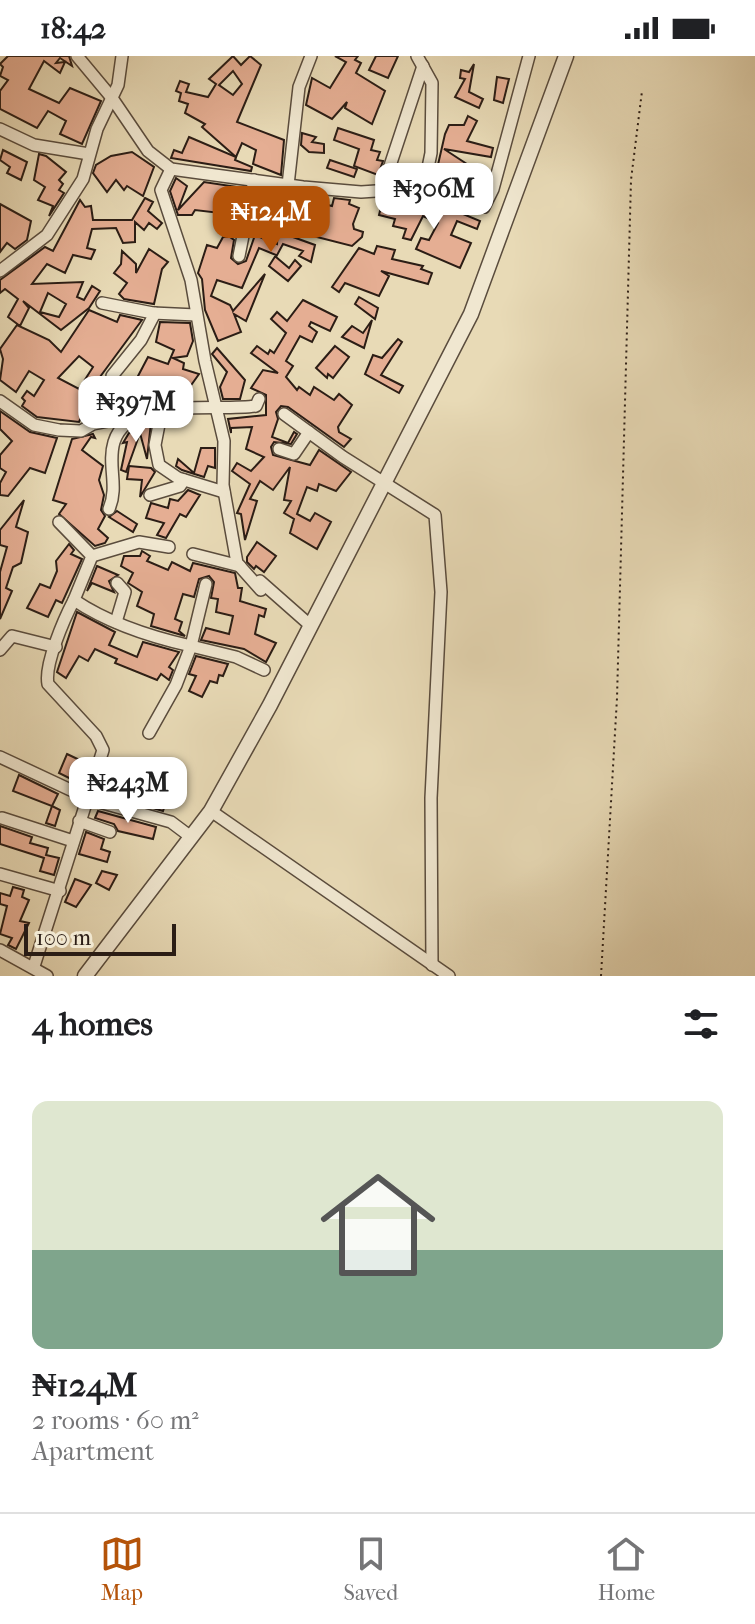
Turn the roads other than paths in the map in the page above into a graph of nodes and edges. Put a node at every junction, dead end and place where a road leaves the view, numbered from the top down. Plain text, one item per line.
1 (77, 56) edge
2 (122, 56) edge
3 (311, 56) edge
4 (529, 56) edge
5 (566, 56) edge
6 (420, 61) edge
7 (112, 98) junction
8 (0, 129) edge
9 (89, 154) junction
10 (171, 169) junction
11 (254, 180) junction
12 (288, 185) junction
13 (382, 190) junction
14 (423, 192) junction
15 (239, 256) dead end
16 (0, 271) edge
17 (102, 303) dead end
18 (155, 313) junction
19 (196, 315) junction
20 (112, 376) dead end
21 (259, 399) dead end
22 (0, 401) edge
23 (162, 409) junction
24 (215, 411) junction
25 (284, 414) dead end
26 (134, 416) junction
27 (309, 432) junction
28 (279, 449) dead end
29 (184, 480) junction
30 (384, 483) junction
31 (224, 492) junction
32 (150, 495) dead end
33 (109, 509) dead end
34 (59, 522) dead end
35 (169, 547) dead end
36 (193, 554) dead end
37 (92, 556) junction
38 (240, 566) junction
39 (254, 574) dead end
40 (117, 583) dead end
41 (206, 584) dead end
42 (261, 590) dead end
43 (74, 600) junction
44 (116, 622) junction
45 (311, 626) junction
46 (191, 646) junction
47 (56, 647) junction
48 (0, 650) edge
49 (264, 670) dead end
50 (149, 733) dead end
51 (0, 757) edge
52 (86, 797) junction
53 (211, 811) junction
54 (2, 818) dead end
55 (79, 821) junction
56 (110, 832) dead end
57 (191, 837) junction
58 (73, 841) junction
59 (0, 874) edge
60 (60, 891) junction
61 (0, 950) edge
62 (432, 965) junction
63 (34, 966) junction
64 (47, 976) edge
65 (85, 976) edge
66 (449, 976) edge

1 - 7 street
2 - 7 street
3 - 12 street
4 - 14 street
5 - 30 street
6 - 13 street
6 - 14 street
7 - 9 street
7 - 10 street
8 - 9 street
9 - 16 street
10 - 11 street
10 - 19 street
11 - 12 street
11 - 15 street
12 - 13 street
13 - 14 street
17 - 18 street
18 - 19 street
18 - 20 street
19 - 24 street
21 - 24 street
22 - 26 street
23 - 24 street
23 - 26 street
23 - 29 street
24 - 31 street
25 - 27 street
26 - 33 street
27 - 28 street
27 - 30 street
29 - 31 street
29 - 32 street
30 - 45 street
30 - 62 street
31 - 38 street
34 - 37 street
35 - 37 street
36 - 38 street
37 - 43 street
38 - 42 street
39 - 45 street
40 - 44 street
41 - 46 street
43 - 44 street
43 - 47 street
44 - 46 street
45 - 53 street
46 - 49 street
46 - 50 street
47 - 48 street
47 - 52 street
51 - 52 street
52 - 55 street
52 - 57 street
53 - 57 street
53 - 62 street
54 - 58 street
55 - 56 street
55 - 58 street
57 - 65 street
58 - 60 street
59 - 60 street
60 - 63 street
61 - 63 street
62 - 66 street
63 - 64 street

